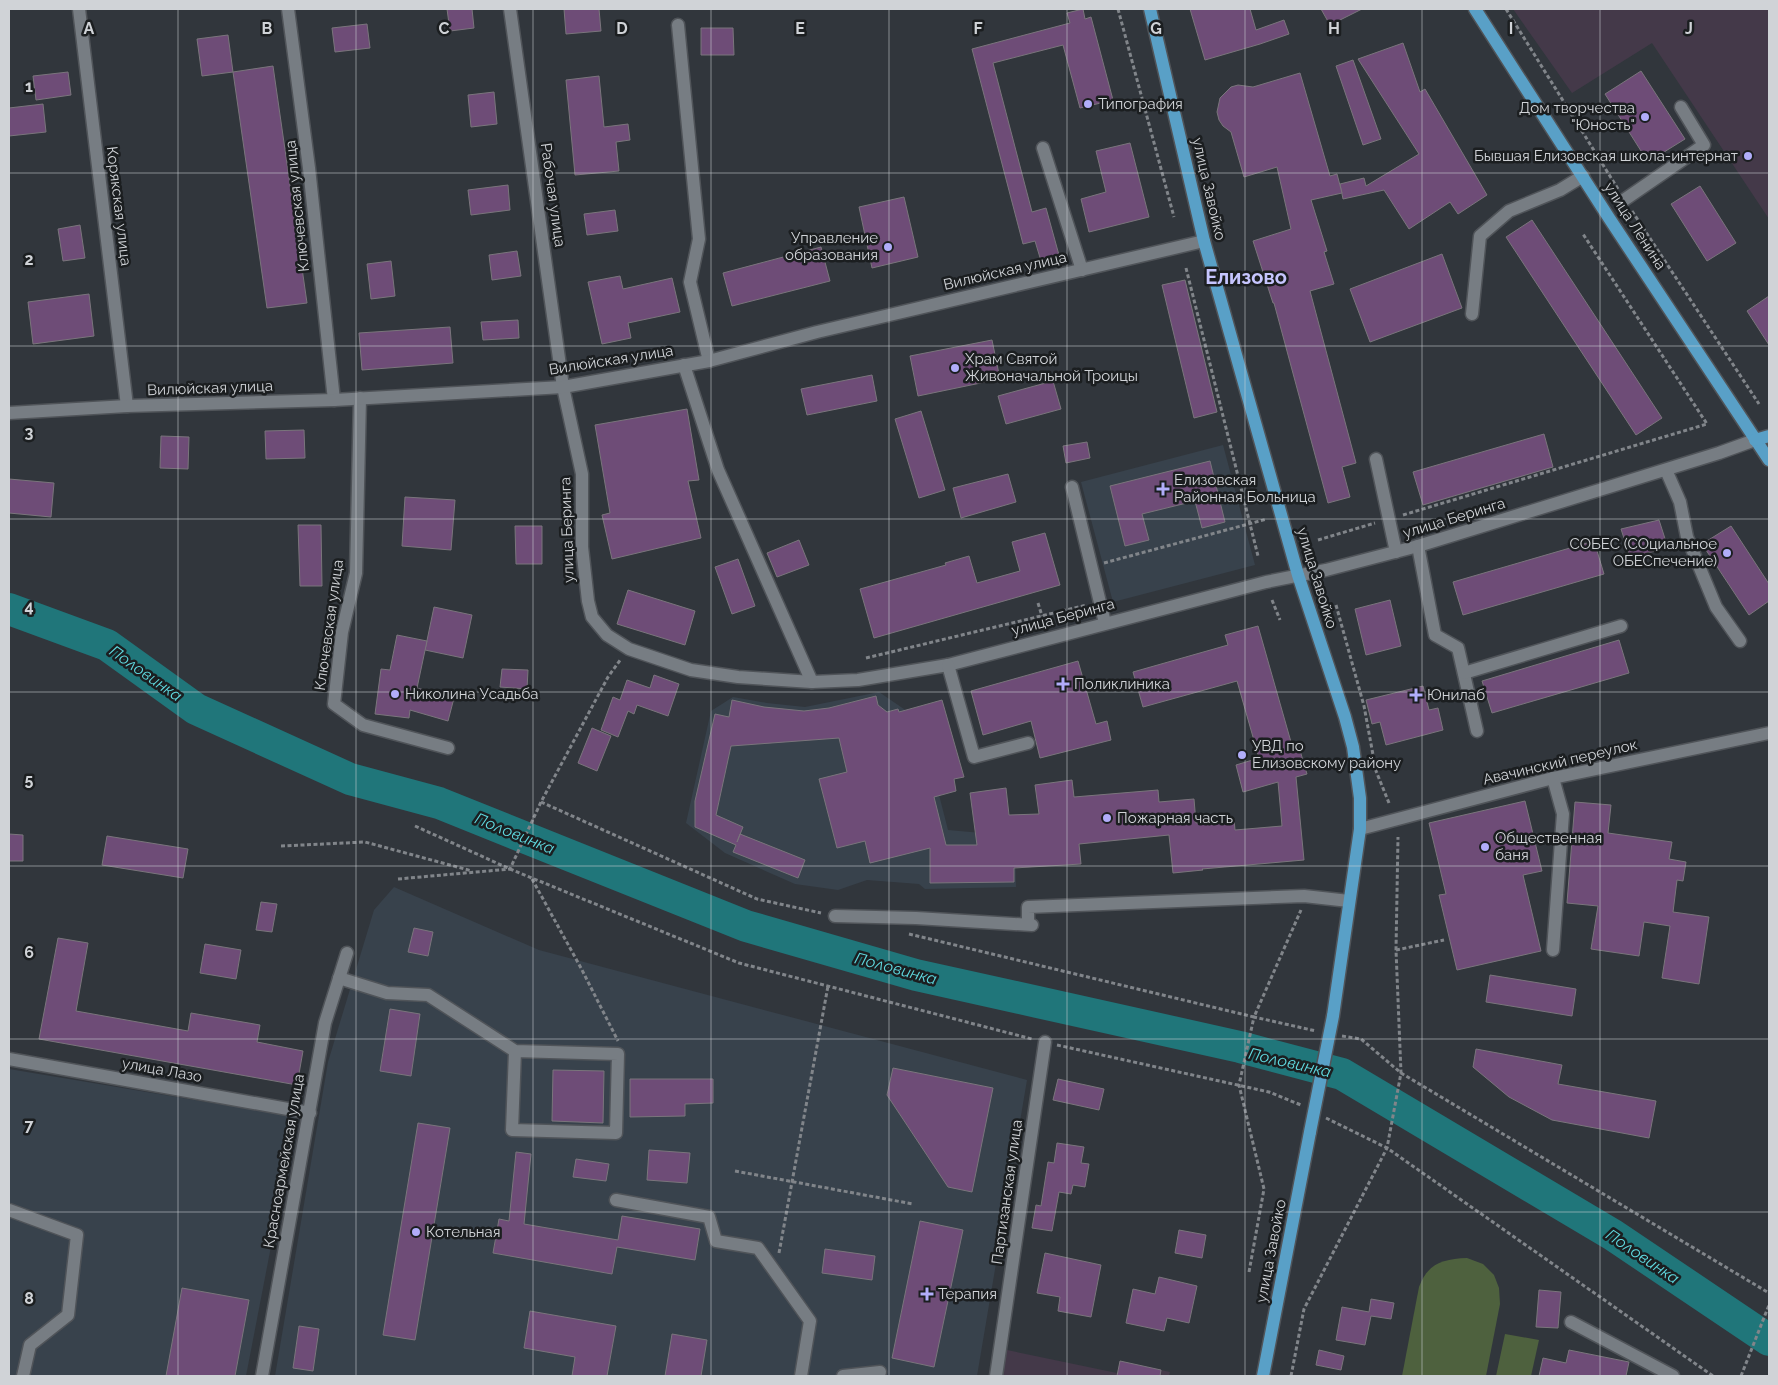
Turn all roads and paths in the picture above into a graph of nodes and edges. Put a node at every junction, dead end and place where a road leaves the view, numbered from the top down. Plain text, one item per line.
1 (79, 9) edge
2 (288, 9) edge
3 (510, 9) edge
4 (1118, 9) edge
5 (1150, 9) edge
6 (1475, 9) edge
7 (678, 25) dead end
8 (1681, 107) dead end
9 (1044, 148) dead end
10 (1583, 176) junction
11 (1624, 200) dead end
12 (1174, 217) dead end
13 (1583, 234) dead end
14 (1204, 241) junction
15 (1186, 268) dead end
16 (1082, 270) junction
17 (1472, 314) dead end
18 (709, 361) junction
19 (684, 365) junction
20 (564, 387) junction
21 (360, 398) junction
22 (334, 400) junction
23 (127, 406) junction
24 (9, 412) edge
25 (1769, 436) edge
26 (1755, 440) junction
27 (1376, 459) dead end
28 (1769, 460) edge
29 (1666, 470) junction
30 (1072, 487) dead end
31 (1281, 516) junction
32 (1389, 519) junction
33 (1250, 524) junction
34 (1318, 540) dead end
35 (1418, 546) junction
36 (1396, 552) junction
37 (1258, 556) dead end
38 (1091, 566) junction
39 (1298, 575) junction
40 (1272, 600) dead end
41 (1100, 602) junction
42 (1038, 603) dead end
43 (1336, 606) dead end
44 (1042, 616) junction
45 (1280, 620) dead end
46 (1105, 623) junction
47 (1621, 626) dead end
48 (1740, 641) dead end
49 (629, 648) junction
50 (866, 658) dead end
51 (948, 664) junction
52 (1464, 673) junction
53 (812, 682) junction
54 (1477, 731) dead end
55 (1769, 733) edge
56 (1028, 743) dead end
57 (448, 748) dead end
58 (1553, 778) junction
59 (541, 802) junction
60 (1389, 803) dead end
61 (415, 826) dead end
62 (1360, 829) junction
63 (1398, 837) dead end
64 (281, 846) dead end
65 (510, 869) junction
66 (475, 872) junction
67 (532, 878) junction
68 (398, 879) dead end
69 (1349, 901) junction
70 (1303, 906) dead end
71 (835, 916) joint
72 (901, 932) dead end
73 (1444, 940) dead end
74 (1396, 950) junction
75 (1553, 950) dead end
76 (346, 953) dead end
77 (338, 978) junction
78 (828, 986) junction
79 (1254, 1017) junction
80 (1302, 1028) dead end
81 (1361, 1039) dead end
82 (1045, 1042) junction
83 (515, 1051) junction
84 (618, 1054) junction
85 (9, 1059) edge
86 (1401, 1074) junction
87 (1239, 1085) junction
88 (1307, 1108) dead end
89 (310, 1113) junction
90 (1325, 1117) dead end
91 (1387, 1148) junction
92 (734, 1171) dead end
93 (792, 1182) junction
94 (616, 1200) dead end
95 (913, 1204) dead end
96 (9, 1210) edge
97 (1249, 1272) dead end
98 (775, 1273) junction
99 (1769, 1293) edge
100 (1769, 1305) edge
101 (1571, 1322) dead end
102 (880, 1372) dead end
103 (23, 1376) edge
104 (262, 1376) edge
105 (801, 1376) edge
106 (843, 1376) edge
107 (996, 1376) edge
108 (1263, 1376) edge
109 (1291, 1376) edge
110 (1673, 1376) edge
111 (1713, 1376) edge
112 (1741, 1376) edge

1 - 23 street, Корякская улица
2 - 22 street, Ключевская улица
3 - 20 street, Рабочая улица
4 - 12 path
5 - 14 main road, улица Завойко
6 - 10 main road, улица Ленина
7 - 18 street
8 - 11 street
9 - 16 street
10 - 17 street
10 - 26 main road, улица Ленина
13 - 32 path
14 - 16 street, Вилюйская улица
14 - 31 main road, улица Завойко
15 - 33 path
16 - 18 street, Вилюйская улица
18 - 19 street, Вилюйская улица
19 - 20 street, Вилюйская улица
19 - 53 street
20 - 21 street, Вилюйская улица
20 - 49 street, улица Беринга
21 - 22 street, Вилюйская улица
21 - 57 street, Ключевская улица
22 - 23 street, Вилюйская улица
23 - 24 street, Вилюйская улица
25 - 26 main road, улица Беринга
26 - 28 main road, улица Ленина
26 - 29 street, улица Беринга
27 - 32 street
29 - 35 street, улица Беринга
29 - 48 street
30 - 38 street
31 - 33 path
31 - 39 main road, улица Завойко
32 - 34 path
32 - 36 street
33 - 37 path
33 - 38 path
35 - 36 street, улица Беринга
35 - 52 street
36 - 39 street, улица Беринга
38 - 41 street
39 - 46 street, улица Беринга
39 - 62 main road, улица Завойко
40 - 45 path
41 - 44 path
41 - 46 street
42 - 44 path
43 - 60 path
44 - 50 path
46 - 51 street, улица Беринга
47 - 52 street
49 - 53 street, улица Беринга
49 - 59 path
51 - 53 street, улица Беринга
51 - 56 street
52 - 54 street
55 - 58 street, Авачинский переулок
58 - 62 street, Авачинский переулок
58 - 75 street
59 - 65 path
59 - 71 path
61 - 65 path
62 - 69 main road, улица Завойко
63 - 74 path
64 - 66 path
65 - 66 path
65 - 67 path
66 - 68 path
67 - 78 path
67 - 84 path
69 - 71 street
69 - 108 main road, улица Завойко, bridge
70 - 79 path
72 - 79 path
73 - 74 path
74 - 86 path
76 - 77 street, Красноармейская улица
77 - 83 street
77 - 89 street, Красноармейская улица
78 - 82 path
78 - 93 path
79 - 80 path
79 - 87 path
81 - 86 path
82 - 87 path
82 - 107 street, Партизанская улица
83 - 84 street
83 - 84 street
85 - 89 street, улица Лазо
86 - 91 path
86 - 99 path
87 - 88 path
87 - 97 path
89 - 104 street, Красноармейская улица
90 - 91 path
91 - 109 path
91 - 111 path
92 - 93 path
93 - 95 path
93 - 98 path
94 - 98 street
96 - 103 street
98 - 105 street
100 - 112 path
101 - 110 street
102 - 106 street

